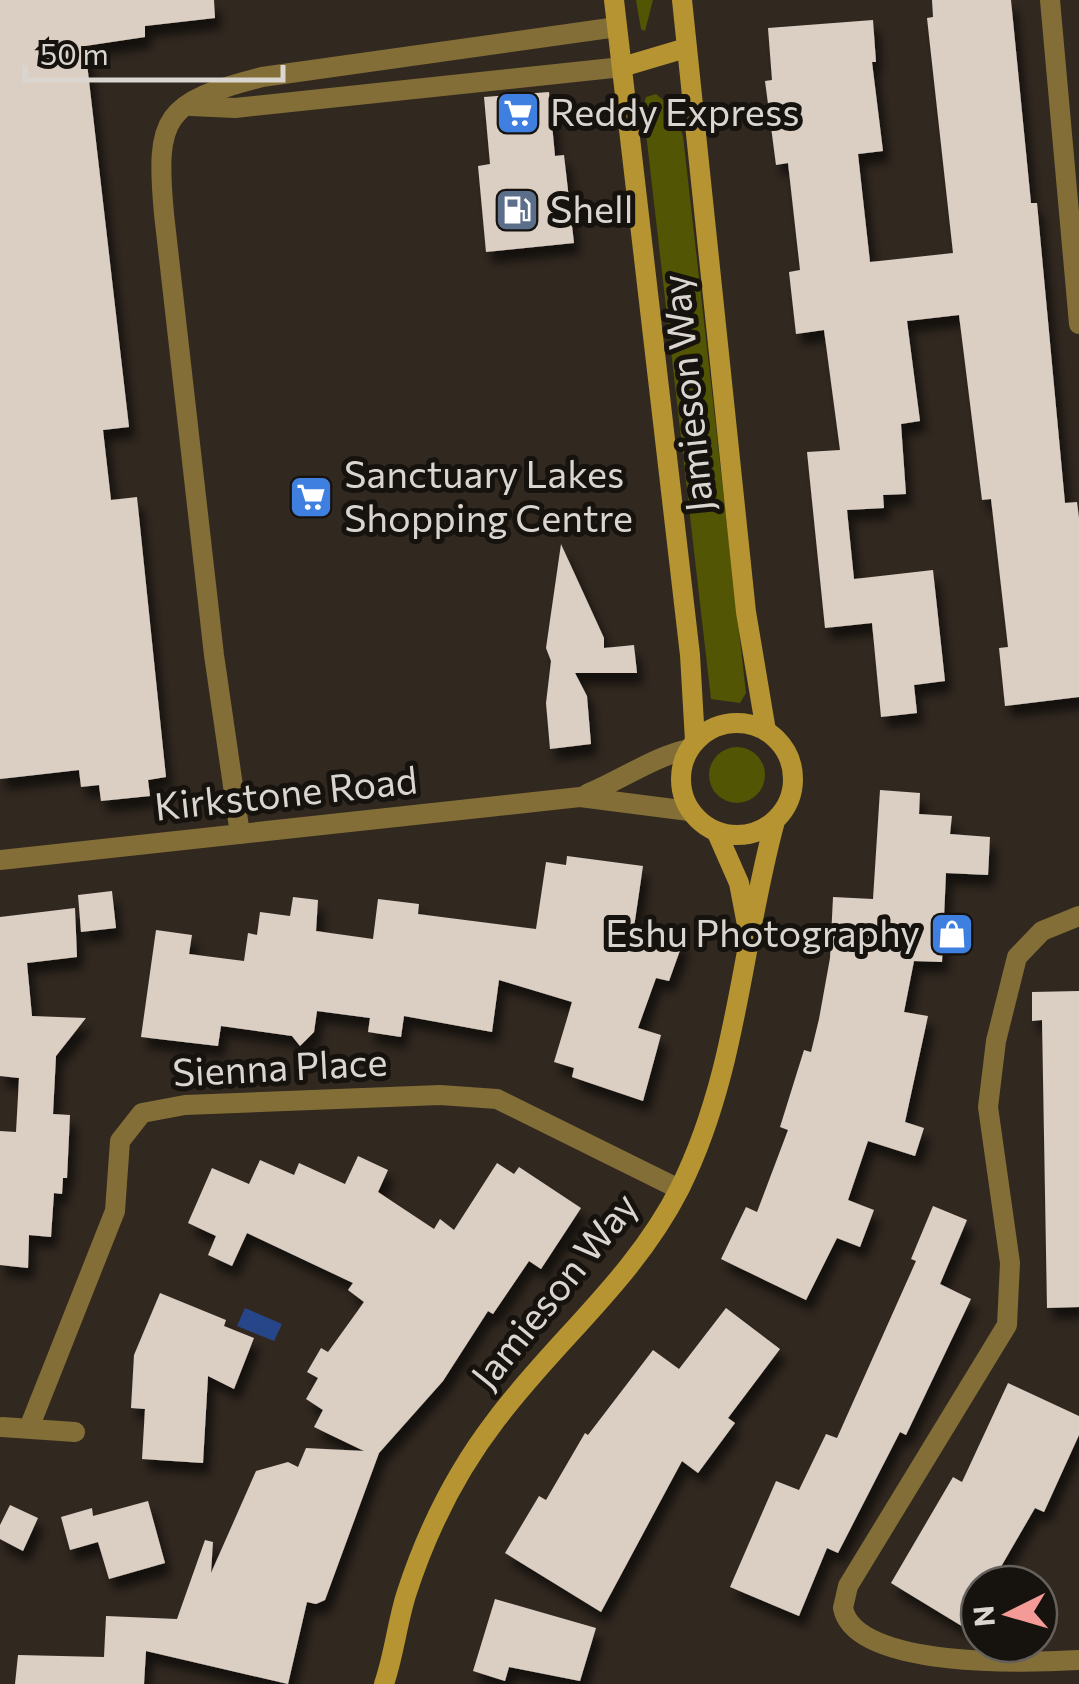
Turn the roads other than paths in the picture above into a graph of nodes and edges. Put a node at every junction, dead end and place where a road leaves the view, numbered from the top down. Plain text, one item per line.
1 (614, 0) edge
2 (682, 0) edge
3 (1050, 0) edge
4 (617, 26) junction
5 (686, 48) junction
6 (622, 67) junction
7 (191, 106) junction
8 (1079, 324) edge
9 (766, 731) junction
10 (692, 745) junction
11 (580, 797) junction
12 (690, 810) junction
13 (775, 821) junction
14 (717, 833) junction
15 (240, 834) junction
16 (0, 860) edge
17 (1079, 916) edge
18 (749, 937) junction
19 (679, 1189) junction
20 (2, 1427) edge
21 (30, 1428) junction
22 (75, 1432) dead end
23 (1079, 1660) edge
24 (386, 1682) edge

1 - 4 street, Jamieson Way
2 - 5 street, Jamieson Way
3 - 8 street
4 - 6 street, Jamieson Way
4 - 7 street
5 - 6 street
5 - 9 street, Jamieson Way
6 - 7 street
6 - 10 street, Jamieson Way
7 - 15 street
9 - 10 street
9 - 13 street, Jamieson Way
10 - 11 street, Kirkstone Road
10 - 12 street, Jamieson Way
11 - 12 street, Kirkstone Road
11 - 15 street, Kirkstone Road
12 - 14 street, Jamieson Way
13 - 14 street
13 - 18 street, Jamieson Way
14 - 18 street, Jamieson Way
15 - 16 street, Kirkstone Road
17 - 23 street
18 - 19 street, Jamieson Way
19 - 21 street, Sienna Place
19 - 24 street, Jamieson Way
20 - 21 street
21 - 22 street

